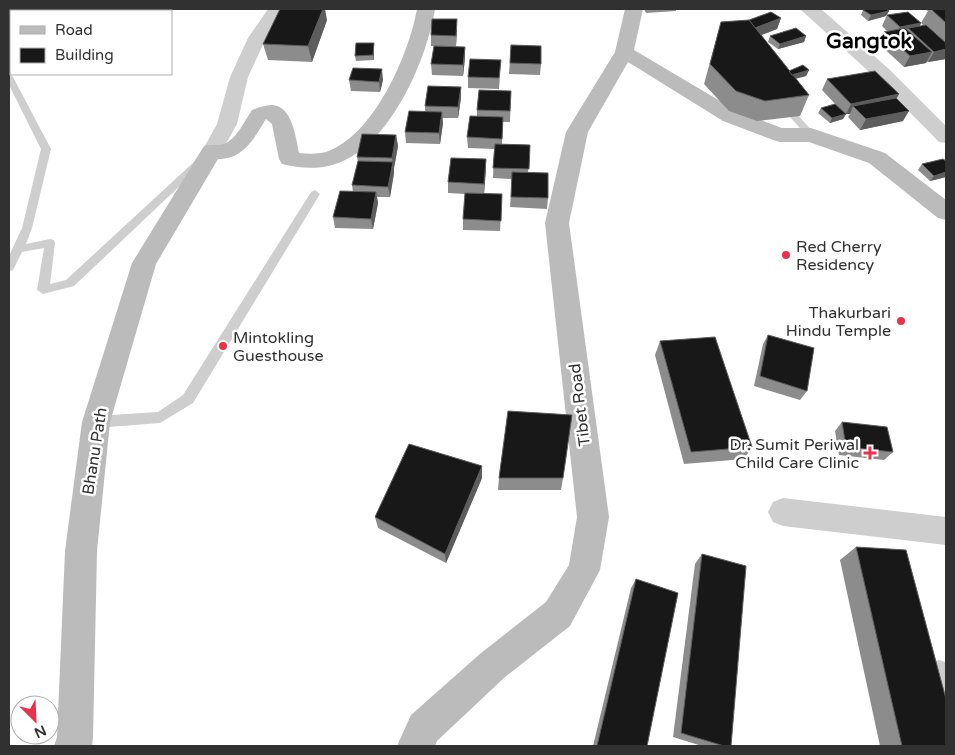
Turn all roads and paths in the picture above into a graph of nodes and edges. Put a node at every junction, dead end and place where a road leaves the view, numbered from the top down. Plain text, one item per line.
1 (276, 9) edge
2 (426, 9) edge
3 (634, 9) edge
4 (808, 9) edge
5 (624, 52) junction
6 (9, 77) edge
7 (779, 100) edge
8 (811, 135) junction
9 (946, 137) edge
10 (354, 144) junction
11 (212, 151) junction
12 (367, 163) edge
13 (315, 194) dead end
14 (946, 212) edge
15 (18, 249) junction
16 (9, 267) edge
17 (96, 422) junction
18 (783, 512) dead end
19 (946, 531) edge
20 (939, 668) edge
21 (946, 689) edge
22 (73, 746) edge
23 (416, 746) edge

1 - 11 street
2 - 10 street
3 - 5 street, Tibet Road
4 - 9 street
5 - 8 street
5 - 23 street, Tibet Road
6 - 15 lane
7 - 8 lane
8 - 14 street
10 - 11 street
10 - 12 street
11 - 15 lane
11 - 17 street, Bhanu Path
13 - 17 lane
15 - 16 lane
17 - 22 street, Bhanu Path
18 - 19 street
20 - 21 lane

